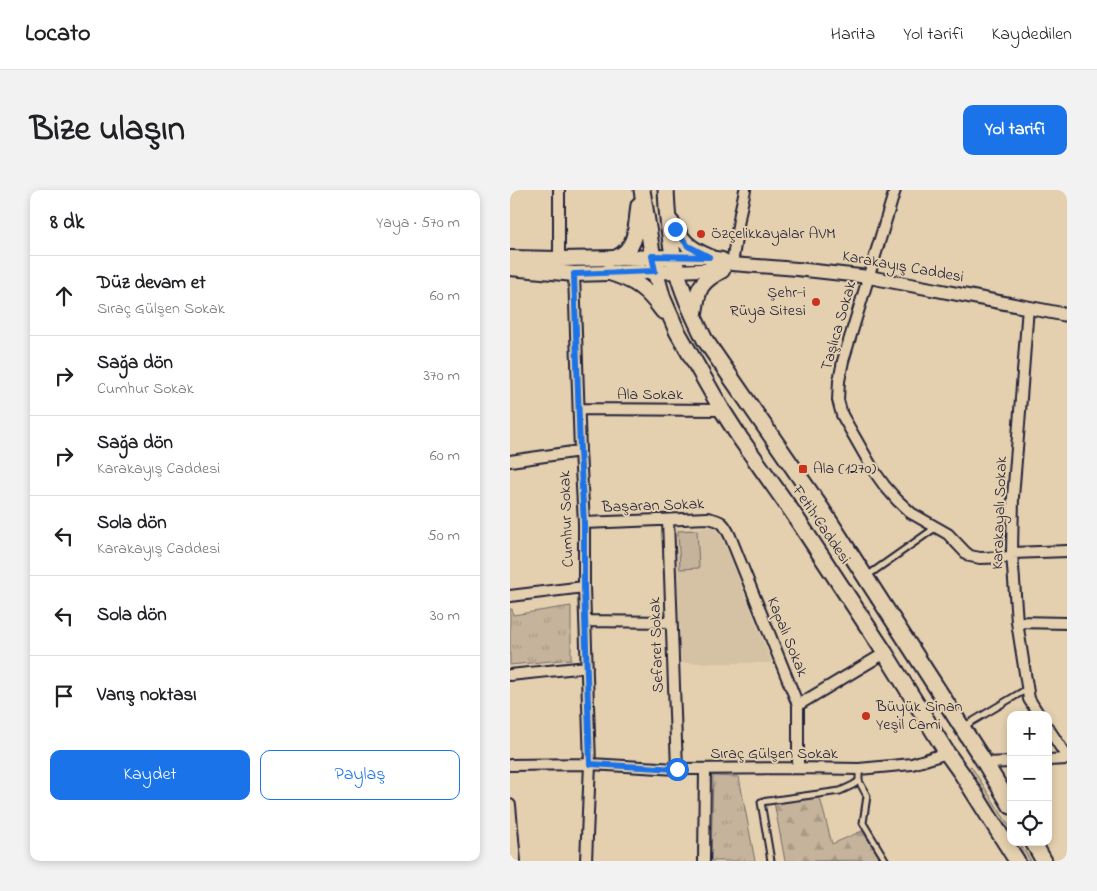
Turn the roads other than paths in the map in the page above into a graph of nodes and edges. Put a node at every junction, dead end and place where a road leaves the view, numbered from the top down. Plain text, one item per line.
1 (559, 190) edge
2 (666, 190) edge
3 (745, 190) edge
4 (896, 190) edge
5 (642, 191) edge
6 (667, 213) junction
7 (709, 257) junction
8 (510, 258) edge
9 (616, 258) junction
10 (558, 259) junction
11 (653, 264) junction
12 (675, 264) junction
13 (727, 267) junction
14 (510, 268) edge
15 (608, 272) junction
16 (574, 274) junction
17 (869, 277) junction
18 (1028, 307) junction
19 (1067, 316) edge
20 (694, 317) junction
21 (677, 331) junction
22 (578, 409) junction
23 (722, 410) junction
24 (580, 451) junction
25 (510, 461) edge
26 (668, 520) junction
27 (723, 522) joint
28 (584, 523) junction
29 (936, 527) junction
30 (1067, 551) edge
31 (1012, 555) junction
32 (865, 578) junction
33 (584, 587) junction
34 (510, 596) edge
35 (585, 621) junction
36 (671, 622) junction
37 (1017, 622) junction
38 (1067, 622) edge
39 (885, 653) junction
40 (587, 667) junction
41 (510, 675) edge
42 (1027, 688) junction
43 (798, 705) junction
44 (1036, 711) edge
45 (962, 728) junction
46 (1052, 734) edge
47 (947, 753) junction
48 (1067, 758) edge
49 (1052, 760) edge
50 (1007, 762) edge
51 (985, 763) junction
52 (590, 764) junction
53 (510, 765) edge
54 (798, 768) junction
55 (677, 769) junction
56 (705, 769) junction
57 (859, 769) junction
58 (859, 781) junction
59 (1008, 801) edge
60 (510, 806) edge
61 (1035, 846) edge
62 (514, 861) edge
63 (586, 861) edge
64 (704, 861) edge
65 (771, 861) edge
66 (886, 861) edge
67 (1017, 861) edge
68 (1044, 861) edge

1 - 10 street
2 - 6 main road, Fetih Caddesi
3 - 13 street
4 - 17 street, Taşlıca Sokak
5 - 9 main road
5 - 11 main road, Fetih Caddesi
6 - 7 main road
6 - 12 main road, Fetih Caddesi
7 - 12 street, Karakayış Caddesi
7 - 13 street, Karakayış Caddesi
8 - 10 main road, Karakayış Caddesi
9 - 10 main road, Karakayış Caddesi
9 - 11 main road, Karakayış Caddesi
11 - 12 main road, Karakayış Caddesi
11 - 15 main road, Karakayış Caddesi
11 - 21 main road, Fetih Caddesi
12 - 13 street, Karakayış Caddesi
12 - 20 main road, Fetih Caddesi
13 - 17 street, Karakayış Caddesi
13 - 20 main road
14 - 16 main road, Karakayış Caddesi
15 - 16 main road, Karakayış Caddesi
15 - 21 main road
16 - 22 street, Cumhur Sokak
17 - 18 street, Karakayış Caddesi
17 - 29 street, Taşlıca Sokak
18 - 19 street, Karakayış Caddesi
18 - 31 street, Karakayalı Sokak
20 - 32 main road, Fetih Caddesi
21 - 23 main road, Fetih Caddesi
22 - 23 street, Ala Sokak
22 - 24 street, Cumhur Sokak
23 - 39 main road, Fetih Caddesi
24 - 25 street
24 - 28 street, Cumhur Sokak
26 - 27 street, Başaran Sokak
26 - 28 street, Başaran Sokak
26 - 36 street, Sefaret Sokak
27 - 43 street, Kapalı Sokak
28 - 33 street, Cumhur Sokak
29 - 31 street, Taşlıca Sokak
29 - 32 lane
30 - 31 street, Taşlıca Sokak
31 - 37 street, Karakayalı Sokak
32 - 45 main road, Fetih Caddesi
33 - 34 street
33 - 35 street, Cumhur Sokak
35 - 36 street
35 - 40 street, Cumhur Sokak
36 - 55 street, Sefaret Sokak
37 - 38 street
37 - 42 street, Karakayalı Sokak
39 - 43 street
39 - 47 main road, Fetih Caddesi
40 - 41 street
40 - 52 street, Cumhur Sokak
42 - 44 street, Karakayalı Sokak
42 - 45 lane
43 - 54 street, Kapalı Sokak
45 - 51 main road, Fetih Caddesi
46 - 48 street
47 - 57 street, Sıraç Gülşen Sokak
47 - 67 main road, Fetih Caddesi
48 - 49 street
50 - 51 street
51 - 59 main road, Fetih Caddesi
52 - 53 street, Sıraç Gülşen Sokak
52 - 55 street, Sıraç Gülşen Sokak
52 - 63 street, Cumhur Sokak
54 - 56 street, Sıraç Gülşen Sokak
54 - 57 street, Sıraç Gülşen Sokak
55 - 56 street, Sıraç Gülşen Sokak
56 - 64 street
57 - 58 lane
58 - 65 lane
58 - 66 lane
60 - 62 street
61 - 68 main road

